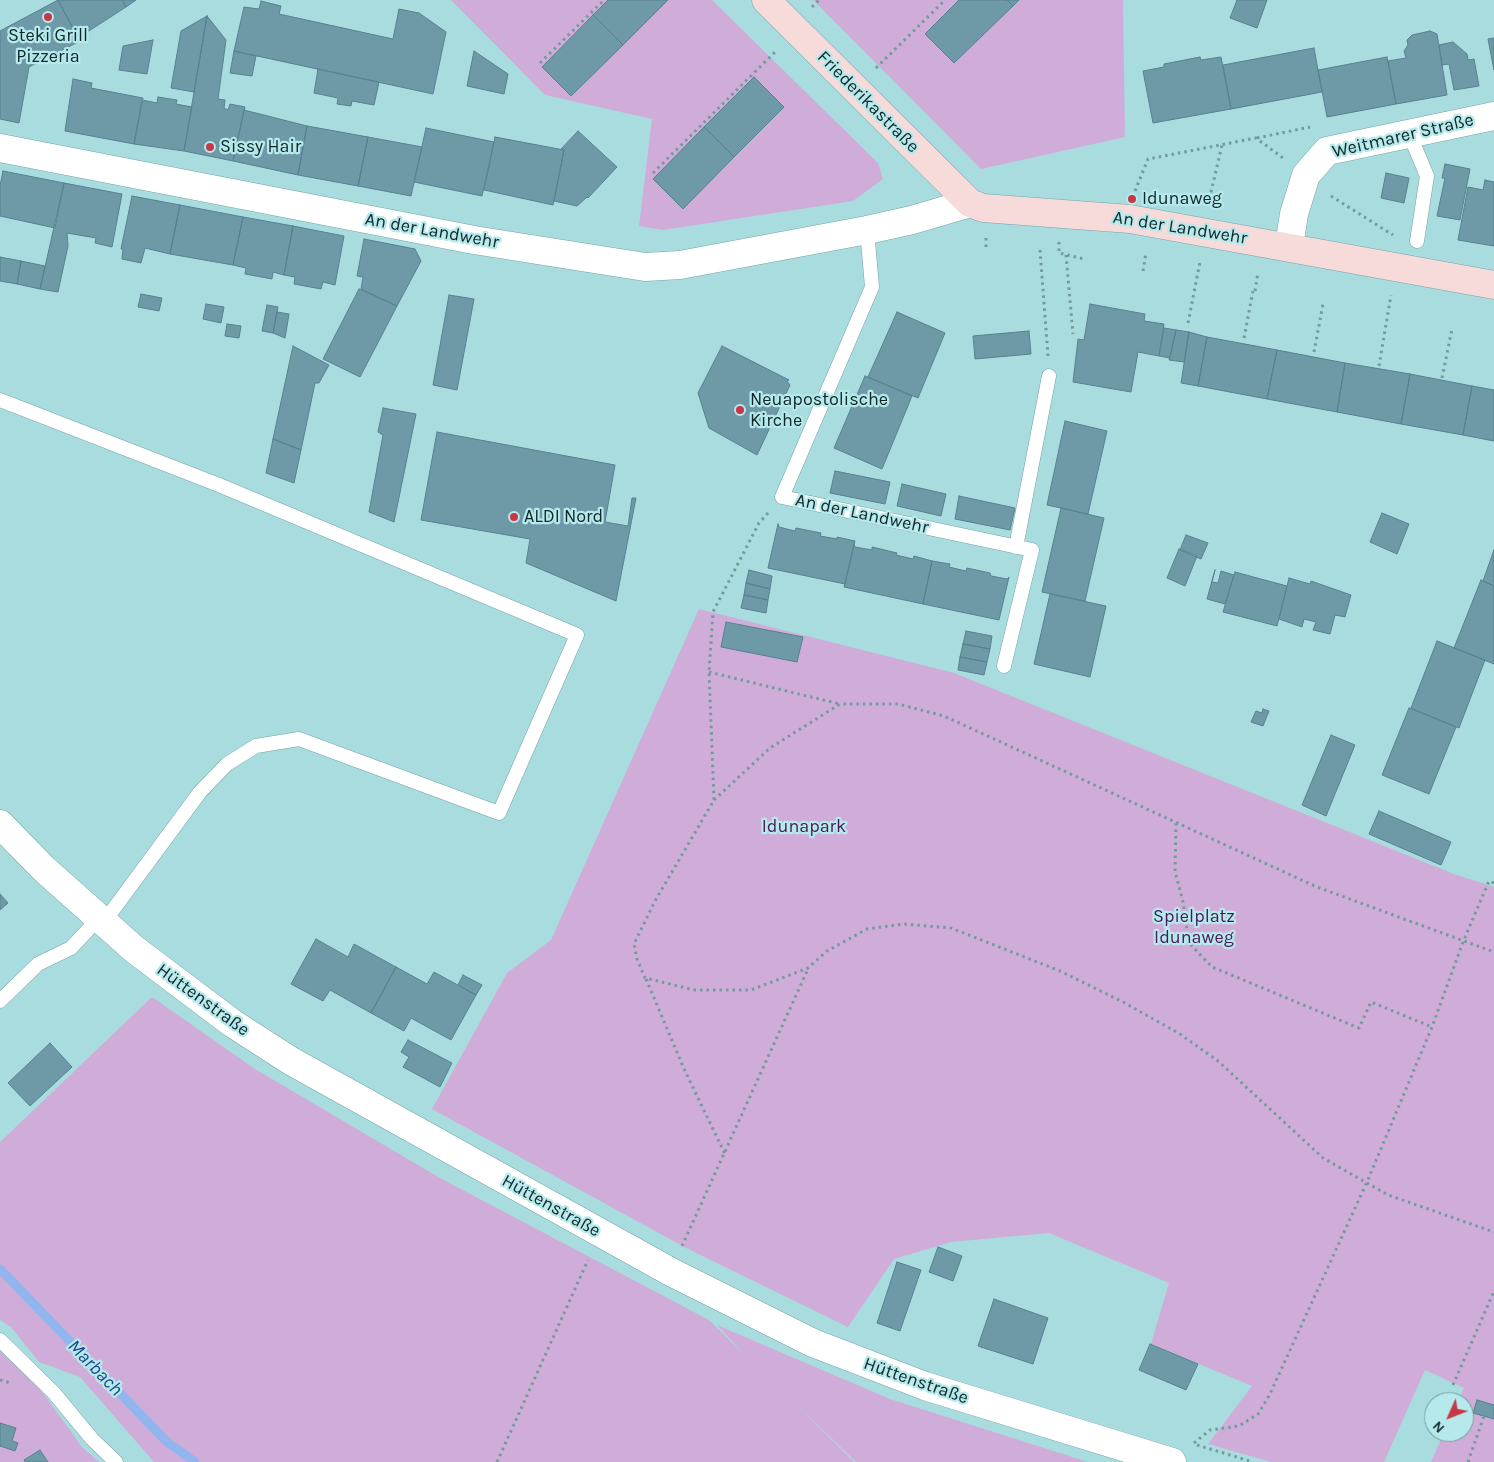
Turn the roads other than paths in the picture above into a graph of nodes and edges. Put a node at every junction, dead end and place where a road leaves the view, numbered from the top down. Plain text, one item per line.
1 (766, 0) edge
2 (1494, 116) edge
3 (1409, 132) junction
4 (0, 148) edge
5 (970, 203) junction
6 (867, 230) junction
7 (1417, 241) road end
8 (1289, 246) junction
9 (1494, 285) edge
10 (1049, 376) road end
11 (0, 400) edge
12 (1016, 547) junction
13 (1004, 666) dead end
14 (0, 824) edge
15 (101, 920) junction
16 (0, 1001) edge
17 (0, 1340) edge
18 (116, 1462) edge
19 (1172, 1462) edge

1 - 5 street, Friederikastraße
2 - 3 street, Weitmarer Straße
3 - 7 lane
3 - 8 street, Weitmarer Straße
4 - 6 street, An der Landwehr
5 - 6 street, An der Landwehr
5 - 8 street, An der Landwehr
6 - 12 lane, An der Landwehr
8 - 9 street, An der Landwehr
10 - 12 lane
11 - 15 lane
12 - 13 lane, An der Landwehr
14 - 15 street, Hüttenstraße
15 - 16 lane
15 - 19 street, Hüttenstraße
17 - 18 lane

